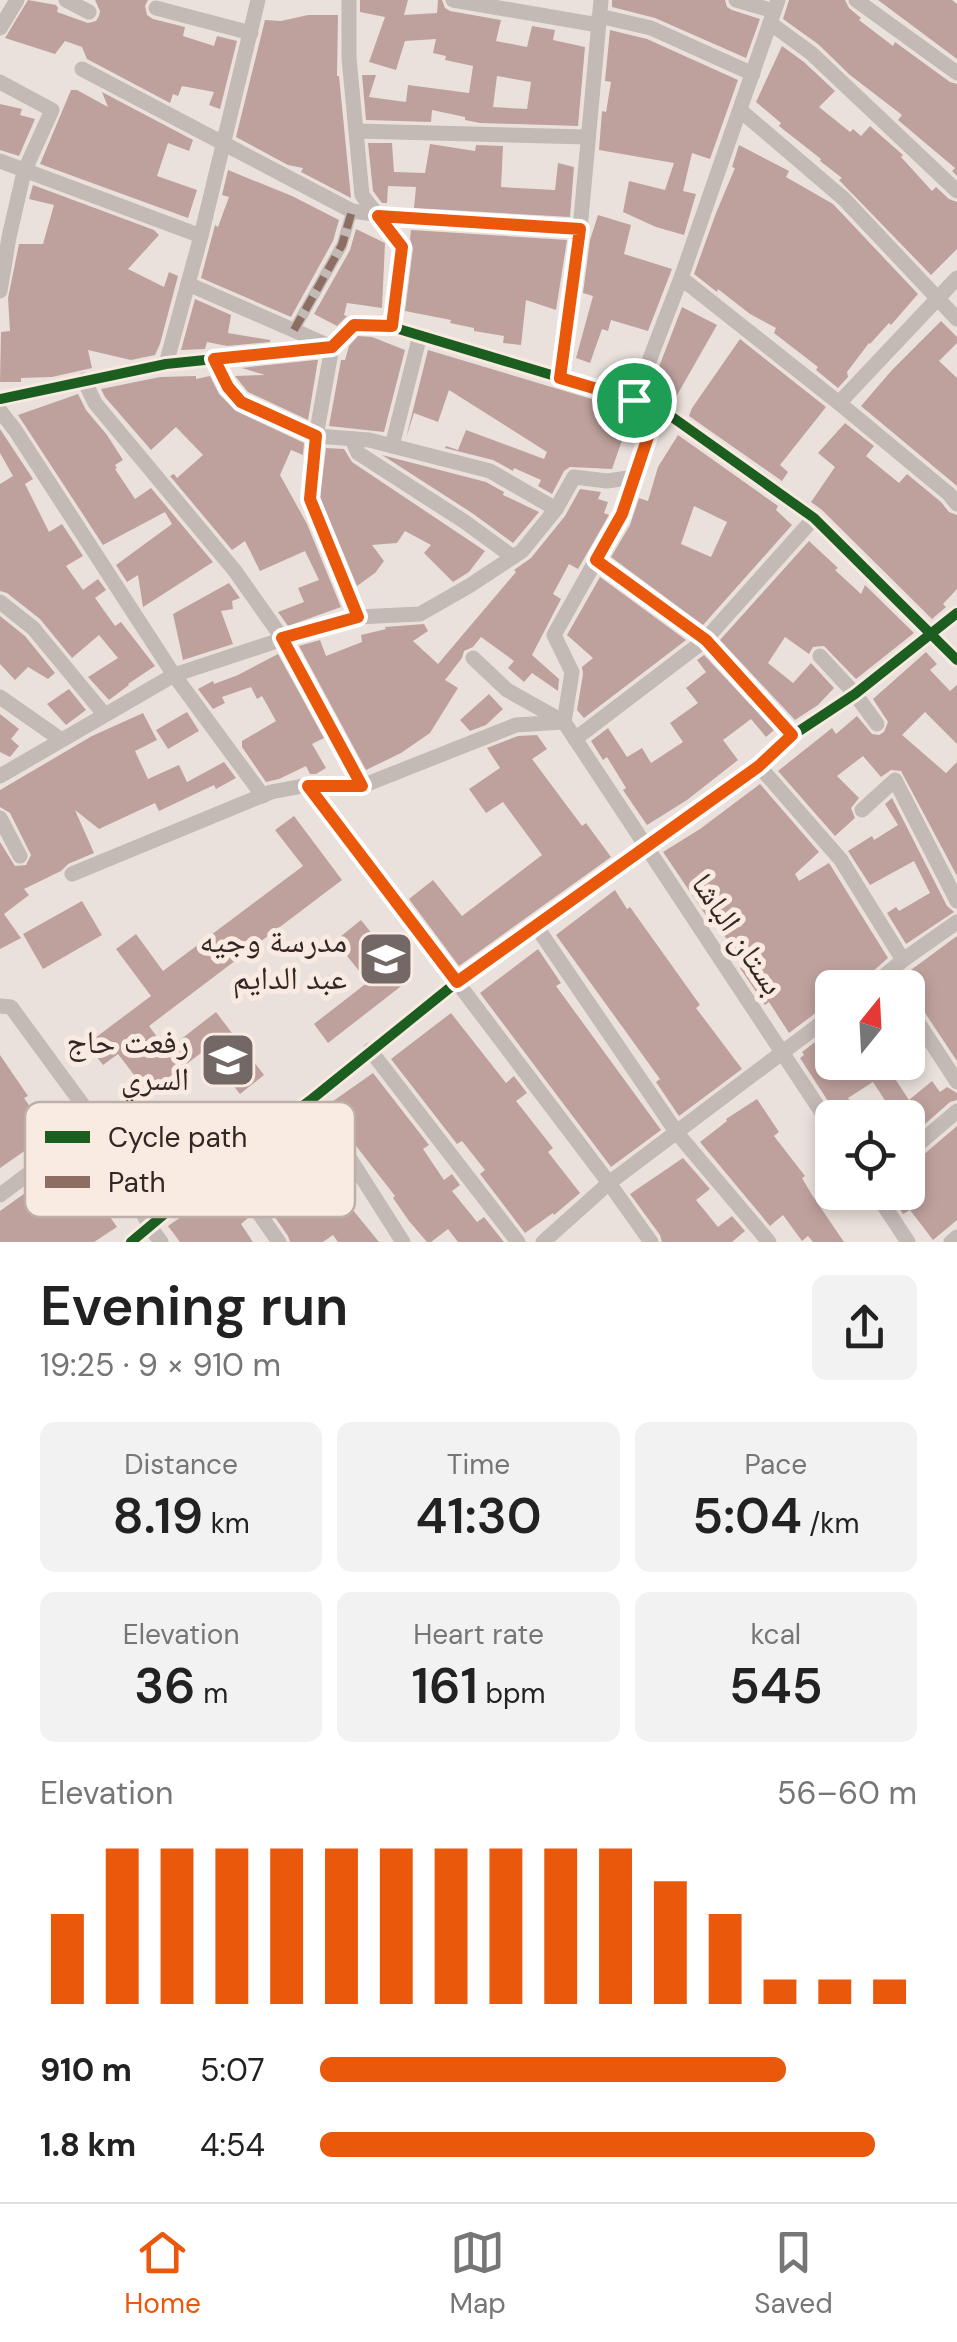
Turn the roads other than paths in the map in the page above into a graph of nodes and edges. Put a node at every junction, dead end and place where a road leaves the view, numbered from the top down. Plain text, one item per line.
1 (17, 0) edge
2 (66, 0) edge
3 (258, 0) edge
4 (349, 0) edge
5 (453, 0) edge
6 (736, 0) edge
7 (856, 0) edge
8 (156, 8) dead end
9 (774, 11) edge
10 (89, 12) dead end
11 (600, 14) edge
12 (0, 28) edge
13 (250, 33) junction
14 (82, 69) dead end
15 (957, 73) edge
16 (753, 74) junction
17 (0, 82) edge
18 (740, 111) junction
19 (356, 131) junction
20 (588, 136) junction
21 (223, 142) junction
22 (0, 161) edge
23 (24, 172) junction
24 (957, 191) edge
25 (352, 211) junction
26 (378, 216) junction
27 (580, 229) junction
28 (201, 236) junction
29 (681, 278) junction
30 (957, 278) edge
31 (188, 284) junction
32 (0, 291) edge
33 (938, 298) junction
34 (957, 319) edge
35 (392, 326) junction
36 (294, 330) junction
37 (420, 335) junction
38 (332, 347) junction
39 (214, 359) junction
40 (166, 364) junction
41 (560, 378) junction
42 (84, 380) junction
43 (0, 399) edge
44 (634, 400) junction
45 (839, 403) junction
46 (658, 407) junction
47 (0, 411) edge
48 (316, 436) junction
49 (352, 439) junction
50 (392, 446) junction
51 (635, 476) junction
52 (957, 504) edge
53 (556, 509) junction
54 (814, 518) junction
55 (512, 557) junction
56 (596, 560) junction
57 (0, 602) edge
58 (957, 613) edge
59 (358, 617) junction
60 (932, 633) junction
61 (282, 638) junction
62 (706, 640) junction
63 (820, 656) dead end
64 (473, 658) dead end
65 (957, 660) edge
66 (174, 676) junction
67 (855, 694) junction
68 (0, 697) edge
69 (104, 714) junction
70 (564, 722) junction
71 (877, 724) dead end
72 (792, 735) junction
73 (60, 739) junction
74 (575, 739) junction
75 (759, 766) junction
76 (0, 776) edge
77 (308, 786) junction
78 (362, 786) junction
79 (263, 796) junction
80 (862, 810) dead end
81 (0, 818) edge
82 (646, 846) junction
83 (20, 856) dead end
84 (72, 874) dead end
85 (957, 901) edge
86 (957, 922) edge
87 (536, 926) junction
88 (903, 960) junction
89 (897, 970) edge
90 (457, 982) junction
91 (0, 1006) edge
92 (815, 1028) edge
93 (925, 1033) edge
94 (370, 1050) junction
95 (783, 1052) junction
96 (957, 1082) edge
97 (312, 1098) junction
98 (81, 1102) edge
99 (307, 1102) edge
100 (315, 1102) edge
101 (815, 1102) edge
102 (957, 1111) edge
103 (676, 1134) junction
104 (925, 1138) edge
105 (355, 1166) edge
106 (25, 1177) edge
107 (609, 1183) junction
108 (0, 1196) edge
109 (888, 1210) edge
110 (145, 1217) edge
111 (162, 1217) edge
112 (261, 1217) edge
113 (150, 1227) junction
114 (957, 1238) edge
115 (130, 1242) edge
116 (161, 1242) edge
117 (279, 1242) edge
118 (403, 1242) edge
119 (518, 1242) edge
120 (543, 1242) edge
121 (651, 1242) edge
122 (768, 1242) edge
123 (908, 1242) edge
124 (951, 1242) edge

1 - 12 street
2 - 10 street
3 - 13 street
4 - 19 street
5 - 11 street
6 - 9 street
7 - 15 street
8 - 13 street
9 - 16 street
9 - 24 street
11 - 16 street
11 - 20 street
13 - 21 street
14 - 21 street
16 - 18 street
17 - 23 street
18 - 29 street
18 - 33 street
19 - 20 street
19 - 26 street
20 - 27 street
21 - 25 street
21 - 28 street
22 - 23 street
23 - 28 street
23 - 32 street
25 - 26 street
25 - 36 street
26 - 27 street
26 - 35 street
27 - 41 street
28 - 31 street
29 - 44 street
29 - 45 street
30 - 33 street
31 - 36 street
31 - 40 street
33 - 34 street
33 - 45 street
35 - 37 street
35 - 38 street
36 - 38 street
37 - 41 street
37 - 50 street
38 - 39 street
38 - 48 street
39 - 40 street
39 - 48 street
40 - 42 street
41 - 44 street
42 - 43 street
42 - 61 street
44 - 46 street
45 - 52 street
46 - 51 street
46 - 54 street
47 - 66 street
48 - 49 street
48 - 59 street
49 - 50 street
49 - 55 street
50 - 53 street
51 - 53 street
51 - 56 street
53 - 55 street
54 - 60 street
54 - 62 street
55 - 59 street
56 - 62 street
56 - 70 street
57 - 69 street
58 - 60 street
59 - 61 street
60 - 65 street
60 - 67 street
61 - 66 street
61 - 78 street
62 - 72 street
62 - 74 street
63 - 67 street
64 - 70 street
66 - 69 street
66 - 79 street
67 - 71 street
67 - 72 street
68 - 73 street
69 - 73 street
70 - 74 street, بستان الباشا
70 - 78 street
72 - 75 street
73 - 76 street
74 - 82 street, بستان الباشا
75 - 82 street
75 - 88 street
77 - 78 street
77 - 79 street
77 - 90 street
79 - 84 street
80 - 85 street
81 - 83 street
82 - 87 street
82 - 95 street, بستان الباشا
86 - 88 street
87 - 90 street
87 - 103 street
88 - 89 street
90 - 94 street
90 - 107 street
91 - 98 street
92 - 95 street
93 - 96 street
94 - 97 street
94 - 119 street
95 - 101 street, بستان الباشا
95 - 103 street
97 - 99 street
97 - 100 street
102 - 104 street
103 - 107 street
103 - 122 street
105 - 118 street
106 - 108 street
107 - 120 street
107 - 121 street
109 - 123 street
110 - 113 street
111 - 113 street
112 - 117 street
113 - 115 street
113 - 116 street
114 - 124 street

